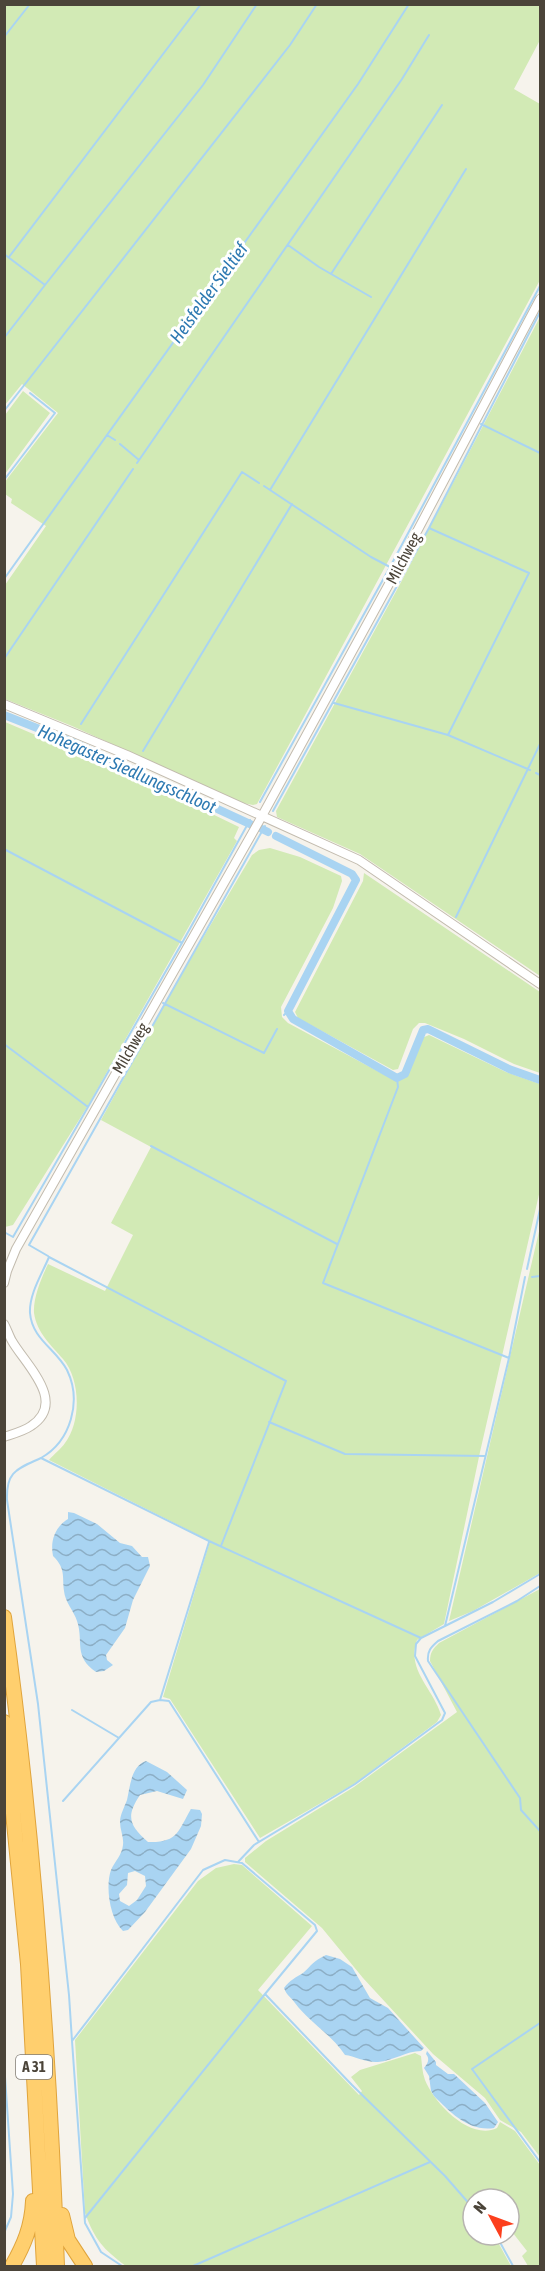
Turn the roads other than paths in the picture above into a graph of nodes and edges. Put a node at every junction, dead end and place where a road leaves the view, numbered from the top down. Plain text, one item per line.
1 (540, 299) edge
2 (4, 704) edge
3 (262, 816) junction
4 (540, 984) edge
5 (4, 1283) edge
6 (4, 1324) edge
7 (4, 1437) edge
8 (4, 1617) edge
9 (4, 1722) edge
10 (39, 2170) junction
11 (54, 2181) junction
12 (12, 2266) edge
13 (44, 2266) edge
14 (57, 2266) edge
15 (85, 2266) edge

1 - 3 street, Milchweg
2 - 3 street
3 - 4 street
3 - 5 street, Milchweg
6 - 7 street
8 - 11 highway, A 31
9 - 10 highway, A 31
10 - 12 highway
10 - 13 highway, A 31
11 - 14 highway, A 31
11 - 15 highway

